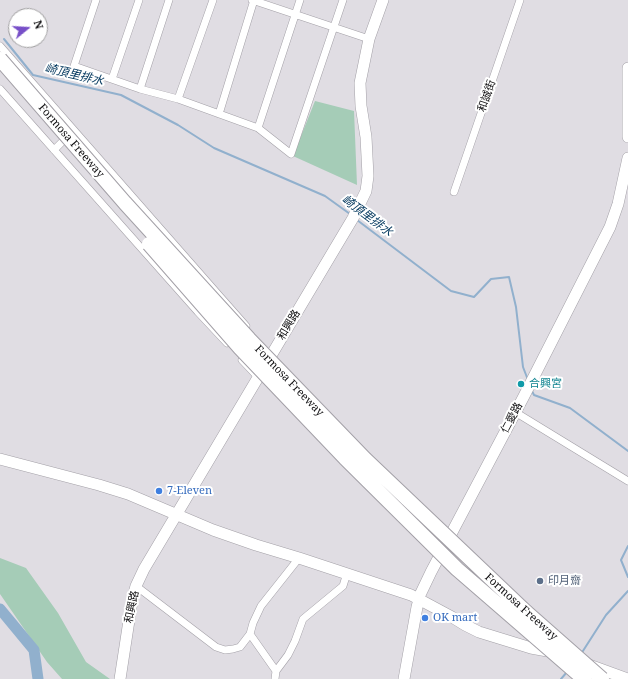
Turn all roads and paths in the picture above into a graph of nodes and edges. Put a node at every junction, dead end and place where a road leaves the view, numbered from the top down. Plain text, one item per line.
1 (96, 0) edge
2 (139, 0) edge
3 (169, 0) edge
4 (213, 0) edge
5 (253, 0) edge
6 (300, 0) edge
7 (343, 0) edge
8 (383, 0) edge
9 (520, 0) edge
10 (295, 15) junction
11 (333, 28) junction
12 (369, 39) junction
13 (0, 46) edge
14 (0, 59) edge
15 (628, 68) edge
16 (0, 74) edge
17 (112, 79) junction
18 (140, 89) junction
19 (2, 91) edge
20 (178, 99) junction
21 (219, 114) junction
22 (258, 128) junction
23 (74, 130) junction
24 (628, 137) edge
25 (54, 150) junction
26 (628, 158) edge
27 (454, 192) dead end
28 (216, 292) junction
29 (198, 312) junction
30 (272, 354) junction
31 (258, 377) junction
32 (515, 412) junction
33 (0, 459) edge
34 (628, 481) edge
35 (177, 515) junction
36 (299, 558) junction
37 (347, 573) junction
38 (136, 586) junction
39 (419, 600) junction
40 (250, 634) junction
41 (276, 671) junction
42 (120, 679) edge
43 (275, 679) edge
44 (404, 679) edge
45 (584, 679) edge
46 (602, 679) edge
47 (628, 679) edge

1 - 17 street
2 - 17 street
3 - 18 street
4 - 20 street
5 - 10 street
5 - 21 street
6 - 10 street
7 - 11 street
8 - 12 street, 和興路
9 - 27 street, 和誠街
10 - 11 street
10 - 22 street
11 - 12 street
11 - 22 street
12 - 30 street, 和興路
13 - 23 street
14 - 46 highway, Formosa Freeway, bridge
15 - 24 street
16 - 45 highway, Formosa Freeway, bridge
17 - 18 street
18 - 20 street
19 - 25 street
20 - 21 street
21 - 22 street
23 - 25 street
23 - 28 street
25 - 29 street
26 - 32 street, 仁愛路
28 - 29 street
28 - 30 street
29 - 31 street
30 - 31 street, 和興路
31 - 35 street, 和興路
32 - 34 street
32 - 39 street, 仁愛路
33 - 35 street
35 - 36 street
35 - 38 street, 和興路
36 - 37 street
36 - 40 street
37 - 39 street
37 - 41 street
38 - 40 street
38 - 42 street, 和興路
39 - 44 street, 仁愛路
39 - 47 street
40 - 41 street
41 - 43 street

